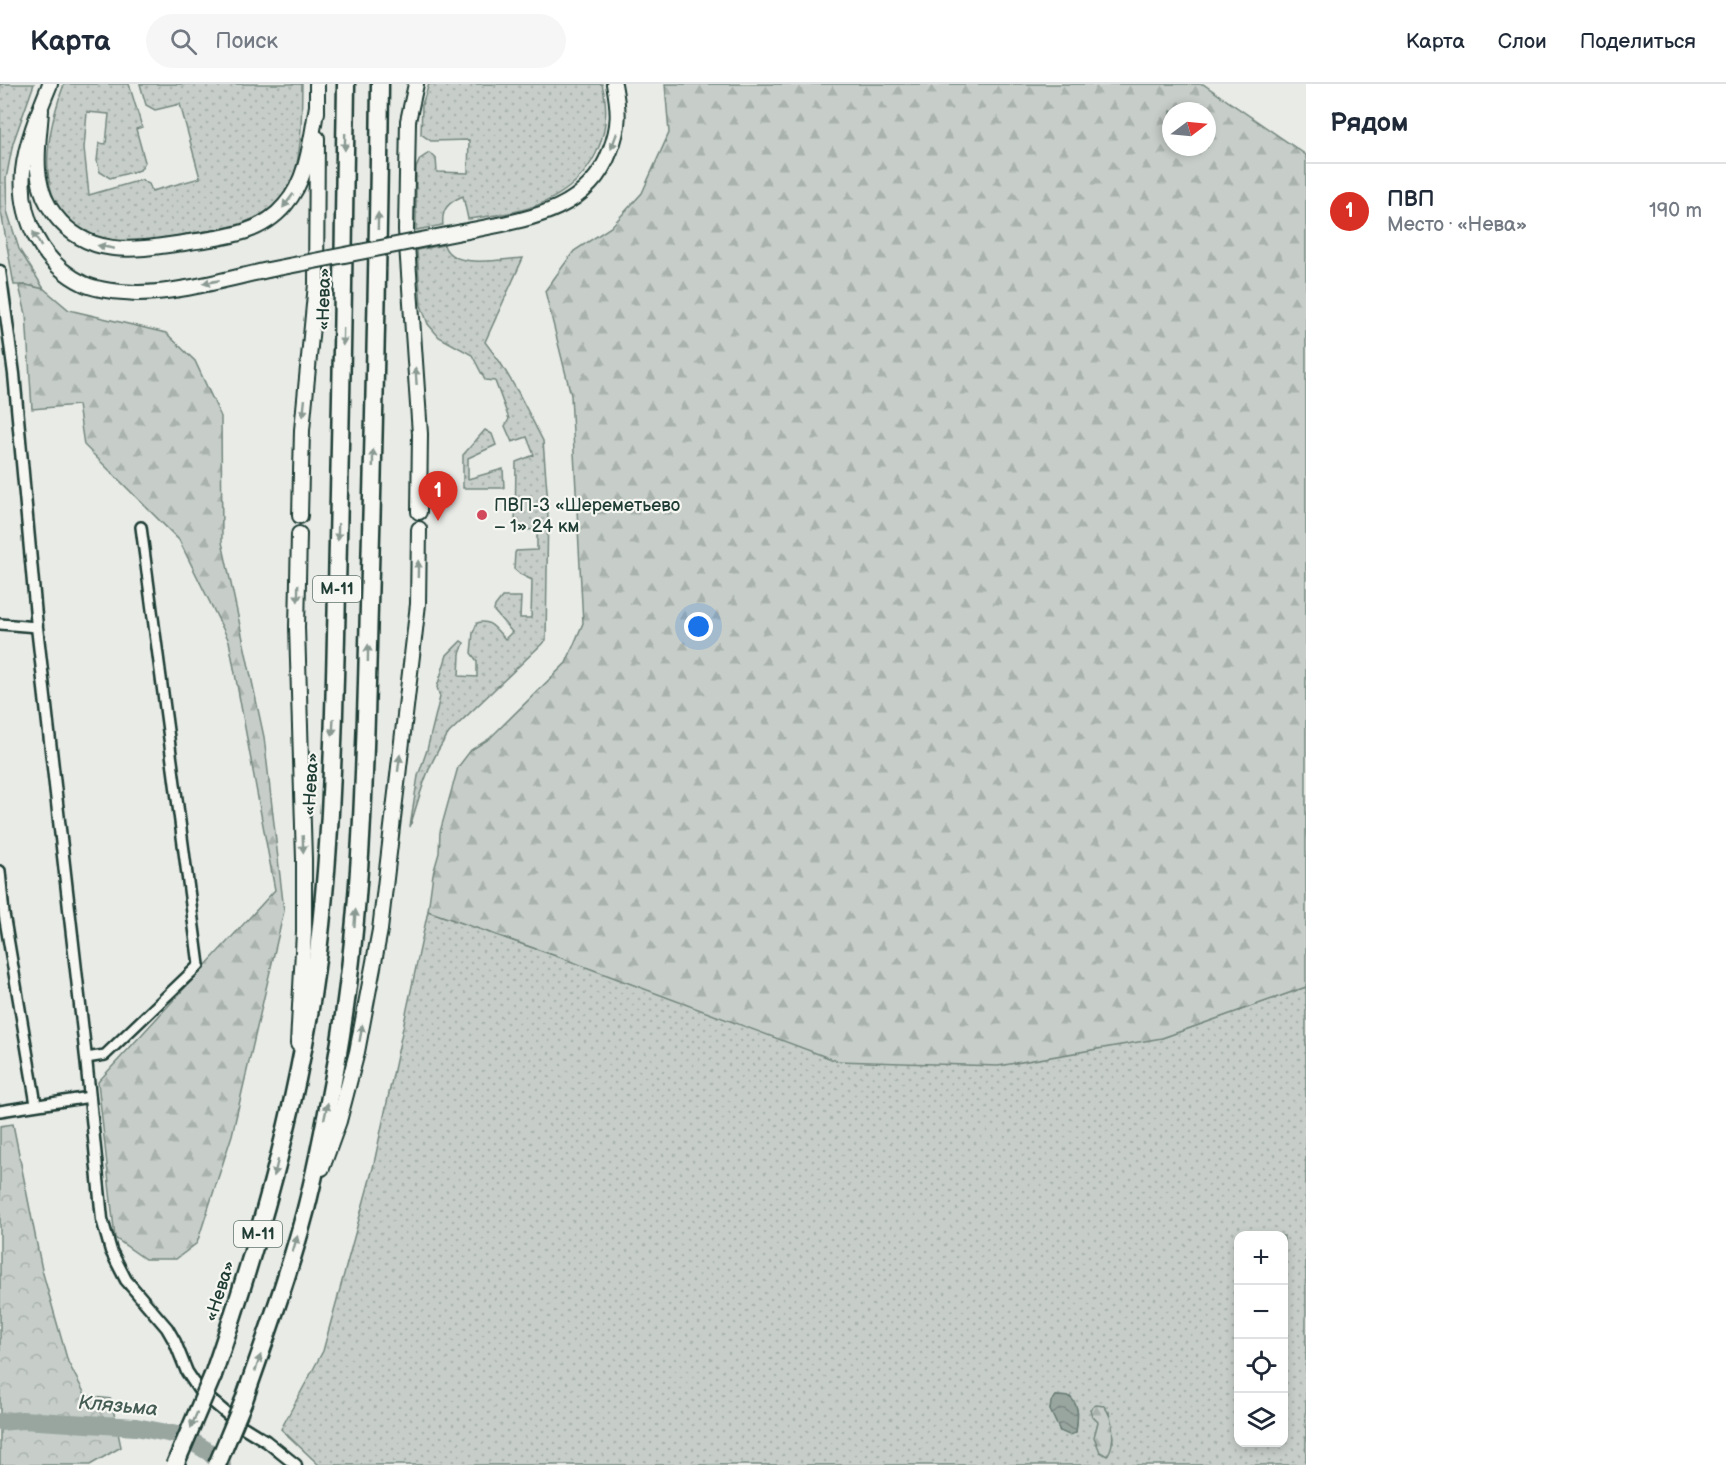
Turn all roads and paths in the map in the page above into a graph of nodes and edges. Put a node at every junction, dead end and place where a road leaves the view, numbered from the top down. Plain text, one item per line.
1 (50, 84) edge
2 (317, 84) edge
3 (346, 84) edge
4 (380, 84) edge
5 (416, 84) edge
6 (614, 84) edge
7 (317, 106) junction
8 (41, 110) junction
9 (0, 271) edge
10 (419, 512) dead end
11 (300, 516) dead end
12 (141, 527) dead end
13 (419, 529) dead end
14 (299, 534) dead end
15 (0, 624) edge
16 (37, 627) junction
17 (0, 871) edge
18 (86, 1058) junction
19 (295, 1090) junction
20 (90, 1097) junction
21 (36, 1104) junction
22 (0, 1110) edge
23 (306, 1209) junction
24 (176, 1465) edge
25 (217, 1465) edge
26 (296, 1465) edge

1 - 8 main road
2 - 7 main road
3 -> 19 highway, «Нева» / М-11
23 -> 4 highway, М-11
10 -> 5 main road
6 -> 8 main road, bridge
7 -> 8 main road
7 -> 11 main road
9 - 16 street
12 - 18 street
23 -> 13 main road, М-11
14 -> 19 main road, М-11
15 - 16 street
16 - 18 street
17 - 21 street
18 - 20 street
19 -> 24 highway, «Нева» / М-11, bridge
20 - 21 street
20 - 26 street
21 - 22 street
25 -> 23 highway, М-11, bridge

